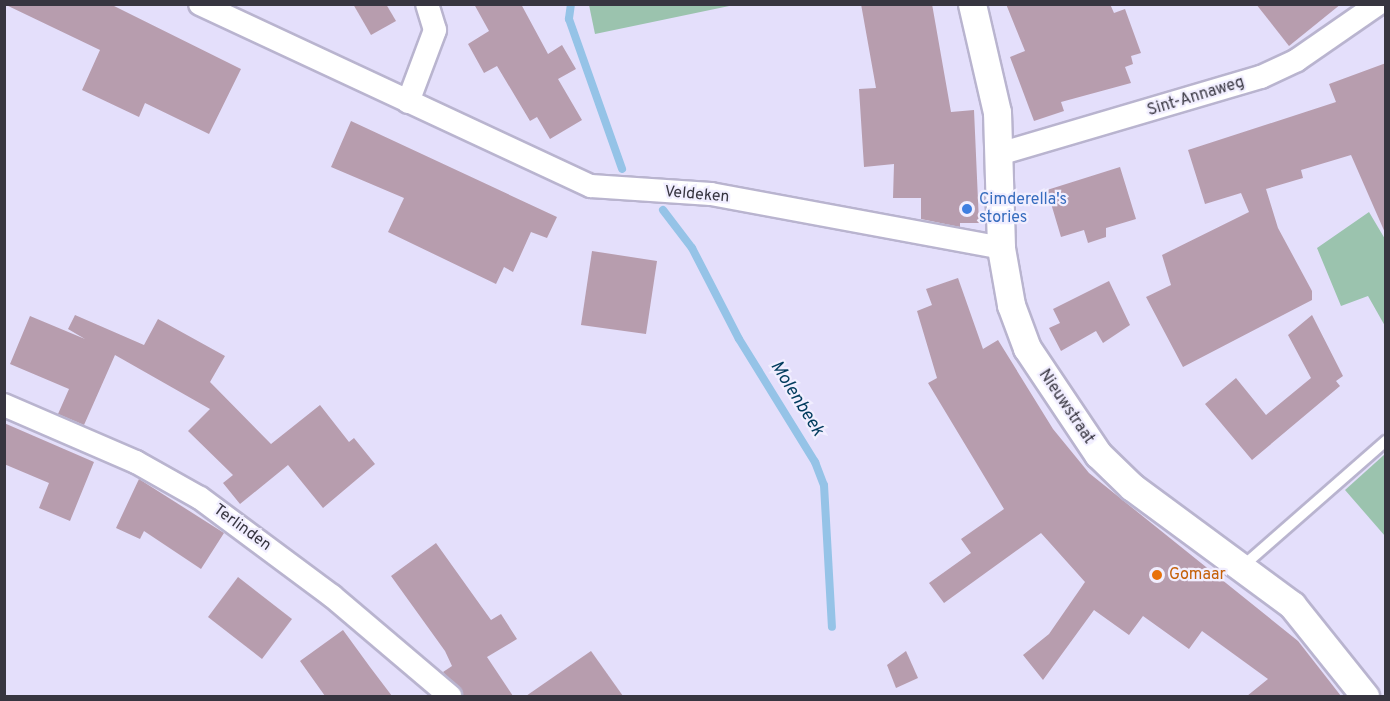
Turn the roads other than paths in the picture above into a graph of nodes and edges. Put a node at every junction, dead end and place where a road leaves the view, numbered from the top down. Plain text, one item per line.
1 (200, 4) edge
2 (427, 4) edge
3 (972, 4) edge
4 (1378, 4) edge
5 (408, 102) junction
6 (999, 154) junction
7 (1001, 248) junction
8 (4, 405) edge
9 (1386, 441) edge
10 (1243, 566) junction
11 (450, 696) edge
12 (1365, 696) edge

1 - 5 street, Veldeken
2 - 5 street
3 - 6 street, Nieuwstraat
4 - 6 street, Sint-Annaweg
5 - 7 street, Veldeken
6 - 7 street, Nieuwstraat
7 - 10 street, Nieuwstraat
8 - 11 street, Terlinden
9 - 10 lane
10 - 12 street, Nieuwstraat

